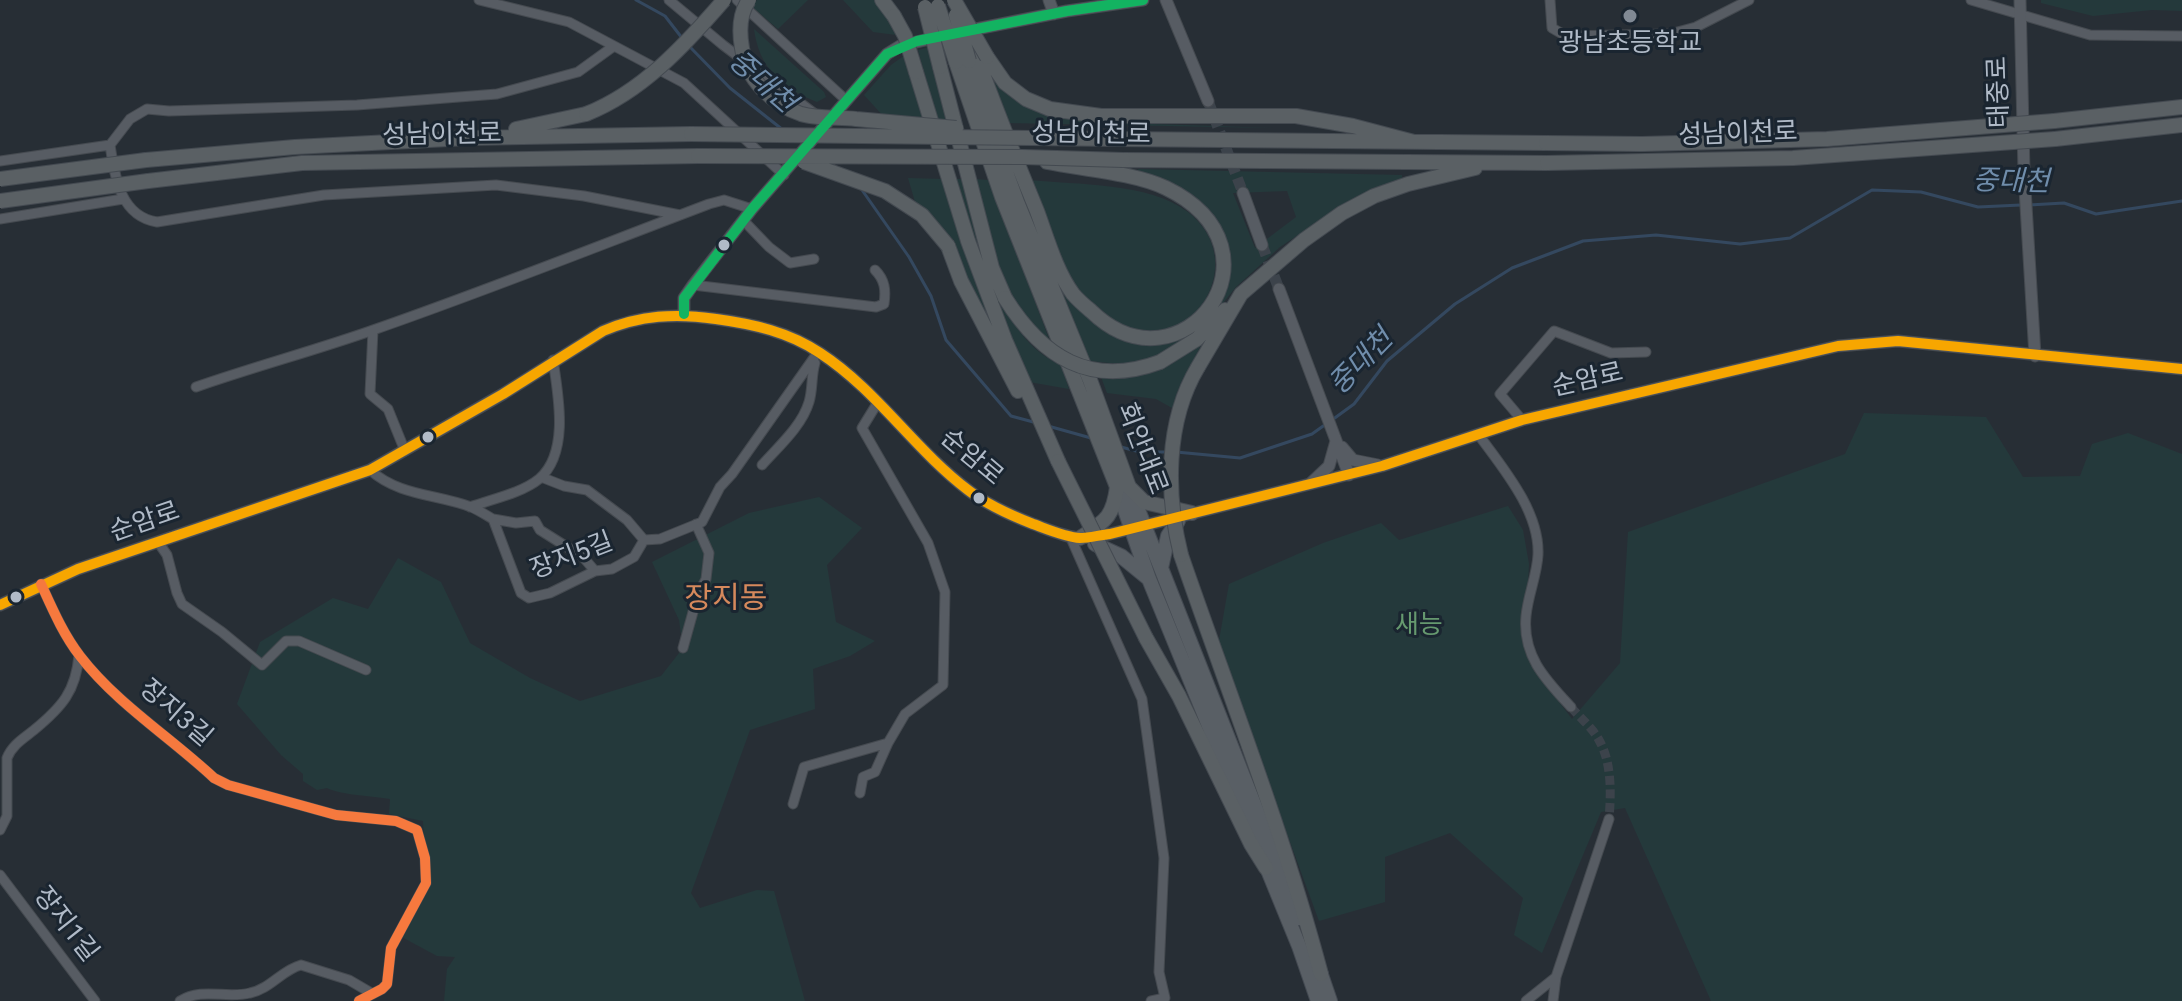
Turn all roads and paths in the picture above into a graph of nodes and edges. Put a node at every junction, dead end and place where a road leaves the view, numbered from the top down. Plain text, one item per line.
1 (479, 0) edge
2 (669, 0) edge
3 (724, 0) edge
4 (737, 0) edge
5 (749, 0) edge
6 (882, 0) edge
7 (953, 0) edge
8 (1049, 0) edge
9 (1143, 0) edge
10 (1166, 0) edge
11 (1550, 0) edge
12 (1749, 0) edge
13 (1971, 0) edge
14 (2020, 0) edge
15 (931, 3) edge
16 (1054, 14) junction
17 (2020, 16) junction
18 (2182, 36) edge
19 (614, 46) junction
20 (972, 59) junction
21 (846, 100) junction
22 (1208, 101) tunnel mouth
23 (2182, 107) edge
24 (2182, 125) edge
25 (825, 127) junction
26 (467, 138) junction
27 (1060, 138) junction
28 (1414, 142) junction
29 (110, 145) junction
30 (1023, 157) junction
31 (793, 158) junction
32 (0, 161) edge
33 (1501, 162) junction
34 (784, 175) junction
35 (0, 179) edge
36 (1243, 193) tunnel mouth
37 (123, 199) junction
38 (0, 201) edge
39 (752, 209) junction
40 (680, 215) junction
41 (0, 219) edge
42 (743, 220) junction
43 (1262, 245) tunnel mouth
44 (814, 259) dead end
45 (875, 270) dead end
46 (693, 285) junction
47 (1279, 289) tunnel mouth
48 (1241, 294) junction
49 (684, 314) junction
50 (373, 330) junction
51 (999, 343) junction
52 (818, 352) junction
53 (1646, 352) dead end
54 (2035, 356) junction
55 (553, 360) junction
56 (2182, 369) edge
57 (196, 387) dead end
58 (878, 402) junction
59 (1522, 420) junction
60 (1478, 434) junction
61 (1336, 440) junction
62 (405, 451) junction
63 (762, 465) dead end
64 (1382, 466) junction
65 (370, 470) junction
66 (1349, 475) junction
67 (541, 477) junction
68 (1123, 487) junction
69 (1306, 487) junction
70 (470, 507) junction
71 (1186, 515) junction
72 (493, 519) junction
73 (696, 524) junction
74 (1139, 527) junction
75 (1075, 537) junction
76 (644, 540) junction
77 (158, 542) junction
78 (1161, 568) junction
79 (595, 571) junction
80 (1149, 579) junction
81 (41, 584) junction
82 (0, 605) edge
83 (683, 648) dead end
84 (79, 655) junction
85 (366, 670) dead end
86 (1571, 707) tunnel mouth
87 (888, 743) junction
88 (860, 793) dead end
89 (793, 804) dead end
90 (1609, 819) tunnel mouth
91 (0, 830) edge
92 (1266, 868) junction
93 (0, 875) edge
94 (1321, 974) junction
95 (1556, 977) junction
96 (373, 994) junction
97 (1166, 999) edge
98 (95, 1001) edge
99 (180, 1001) edge
100 (359, 1001) edge
101 (1151, 1001) edge
102 (1318, 1001) edge
103 (1330, 1001) edge
104 (1526, 1001) edge
105 (1553, 1001) edge

1 - 19 street
2 - 25 street
3 - 26 highway, bridge
4 - 21 street
5 - 27 highway, bridge
6 - 51 highway, bridge
7 - 20 highway, bridge
8 - 16 street
9 - 16 street
10 - 22 street
11 - 12 street
13 - 17 street
14 - 17 street, 태중로
15 - 20 highway, bridge
15 - 48 highway, bridge
16 - 21 street
17 - 18 street
17 - 54 street, 태중로
19 - 29 street
19 - 34 street
20 - 28 highway
20 - 30 highway, bridge
20 - 68 highway
21 - 25 street
23 - 28 highway, 성남이천로, bridge
24 - 33 highway, 성남이천로, bridge
25 - 34 street, bridge
26 - 27 highway, 성남이천로, bridge
26 - 35 highway, 성남이천로, bridge
27 - 28 highway, 성남이천로, bridge
29 - 32 street
29 - 37 street
30 - 31 highway, 성남이천로, bridge
30 - 33 highway, 성남이천로, bridge
31 - 38 highway, 성남이천로, bridge
31 - 51 highway, bridge
33 - 48 highway
34 - 39 street
36 - 43 street
37 - 40 street
37 - 41 street
39 - 40 street
39 - 42 street
40 - 50 street
42 - 44 street
42 - 46 street
45 - 46 street
46 - 49 street
47 - 61 street
48 - 94 highway, bridge
49 - 52 street, 순암로
49 - 55 street, 순암로
50 - 57 street
50 - 62 street
51 - 92 highway, bridge
52 - 58 street, 순암로
52 - 63 street
52 - 73 street
53 - 59 street
54 - 56 street, 순암로
54 - 59 street, 순암로
55 - 62 street, 순암로
55 - 67 street
58 - 75 street, 순암로
58 - 87 street
59 - 60 street, 순암로
60 - 64 street, 순암로
60 - 86 street
61 - 64 street
61 - 66 street
61 - 69 street
62 - 65 street, 순암로
64 - 66 street, 순암로
65 - 70 street
65 - 77 street, 순암로
66 - 69 street, 순암로
67 - 70 street
67 - 76 street
68 - 71 highway
68 - 74 main road, 회안대로
68 - 75 highway
69 - 71 street, 순암로
70 - 72 street
71 - 74 street, 순암로
71 - 78 main road
72 - 79 street
72 - 79 street, 장지5길
73 - 76 street, 장지5길
73 - 83 street
74 - 75 street, 순암로
74 - 78 main road, 회안대로
74 - 80 main road, 회안대로
75 - 80 main road
75 - 97 street
76 - 79 street, 장지5길
77 - 81 street, 순암로
77 - 85 street
78 - 94 main road, 회안대로
80 - 92 main road, 회안대로
81 - 82 street, 순암로
81 - 84 street, 장지3길
84 - 91 street
84 - 96 street, 장지3길
87 - 88 street
87 - 89 street
90 - 95 street
92 - 102 main road, 회안대로
93 - 98 street, 장지1길
94 - 103 main road, 회안대로
95 - 104 street
95 - 105 street
96 - 99 street
96 - 100 street
97 - 101 street

